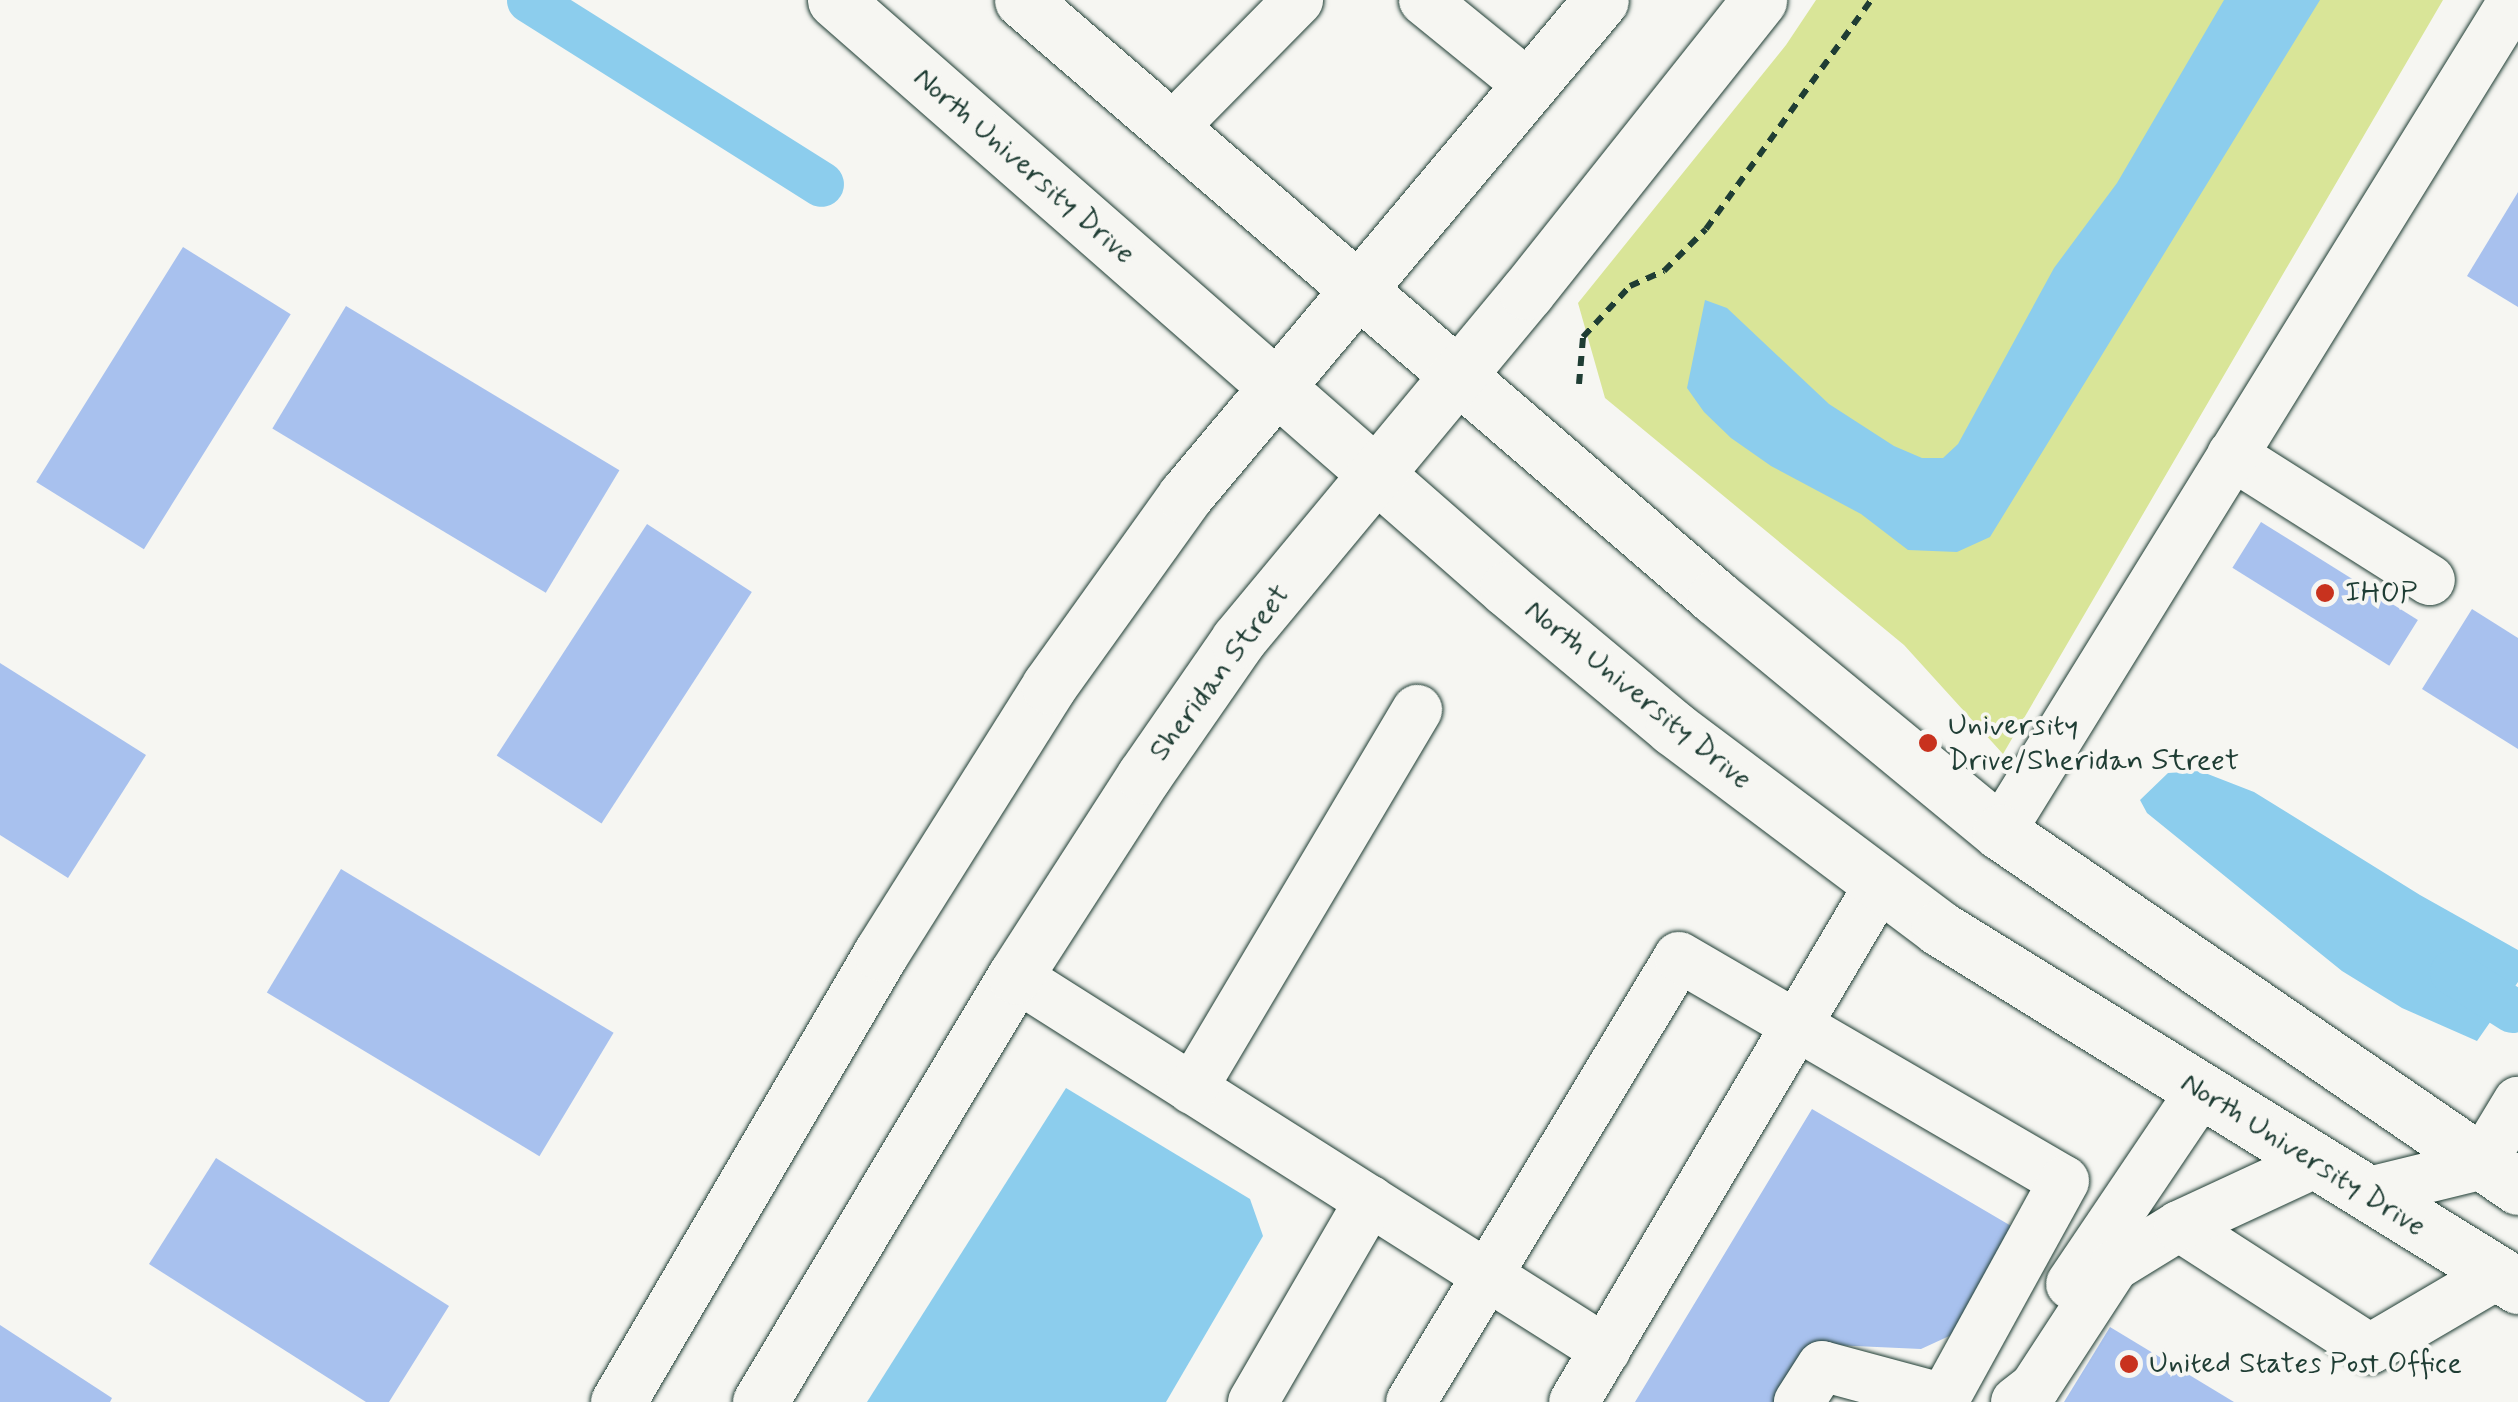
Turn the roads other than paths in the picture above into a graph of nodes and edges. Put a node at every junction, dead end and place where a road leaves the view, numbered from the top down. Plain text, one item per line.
1 (835, 0) edge
2 (1022, 0) edge
3 (1298, 0) edge
4 (1424, 0) edge
5 (1601, 0) edge
6 (1759, 0) edge
7 (2514, 0) edge
8 (1530, 87) junction
9 (1171, 129) junction
10 (1358, 291) junction
11 (1457, 376) junction
12 (1276, 388) junction
13 (2232, 456) junction
14 (1376, 474) junction
15 (2430, 580) dead end
16 (1418, 710) dead end
17 (2000, 832) junction
18 (1880, 884) junction
19 (1016, 976) junction
20 (1796, 1025) junction
21 (1192, 1089) junction
22 (2201, 1092) junction
23 (2518, 1102) edge
24 (2316, 1162) junction
25 (2499, 1176) edge
26 (2365, 1193) junction
27 (1370, 1200) junction
28 (2180, 1226) junction
29 (1488, 1275) junction
30 (2508, 1280) edge
31 (1605, 1350) junction
32 (2017, 1400) edge
33 (618, 1402) edge
34 (760, 1402) edge
35 (1253, 1402) edge
36 (1411, 1402) edge
37 (1574, 1402) edge
38 (1799, 1402) edge

1 - 12 main road, North University Drive
2 - 9 main road
3 - 9 lane
4 - 8 lane
5 - 8 main road
6 - 11 main road, Sheridan Street
7 - 13 lane
8 - 10 main road
9 - 10 main road
10 - 11 main road
10 - 12 main road
11 - 14 main road, Sheridan Street
11 - 17 main road
12 - 14 main road, North University Drive
12 - 33 main road
13 - 15 lane
13 - 17 lane
14 - 18 main road, North University Drive
14 - 19 main road, Sheridan Street
16 - 21 lane
17 - 25 main road
18 - 20 lane
18 - 22 main road, North University Drive
19 - 21 lane
19 - 34 main road, Sheridan Street
20 - 29 lane
20 - 31 lane
20 - 38 lane
21 - 27 lane
22 - 24 main road, North University Drive
22 - 32 lane
23 - 25 lane
24 - 26 main road, North University Drive
24 - 28 lane
25 - 26 lane
26 - 30 main road, North University Drive
27 - 29 lane
27 - 35 lane
28 - 30 lane
28 - 32 lane
29 - 31 lane
29 - 36 lane
31 - 37 lane

